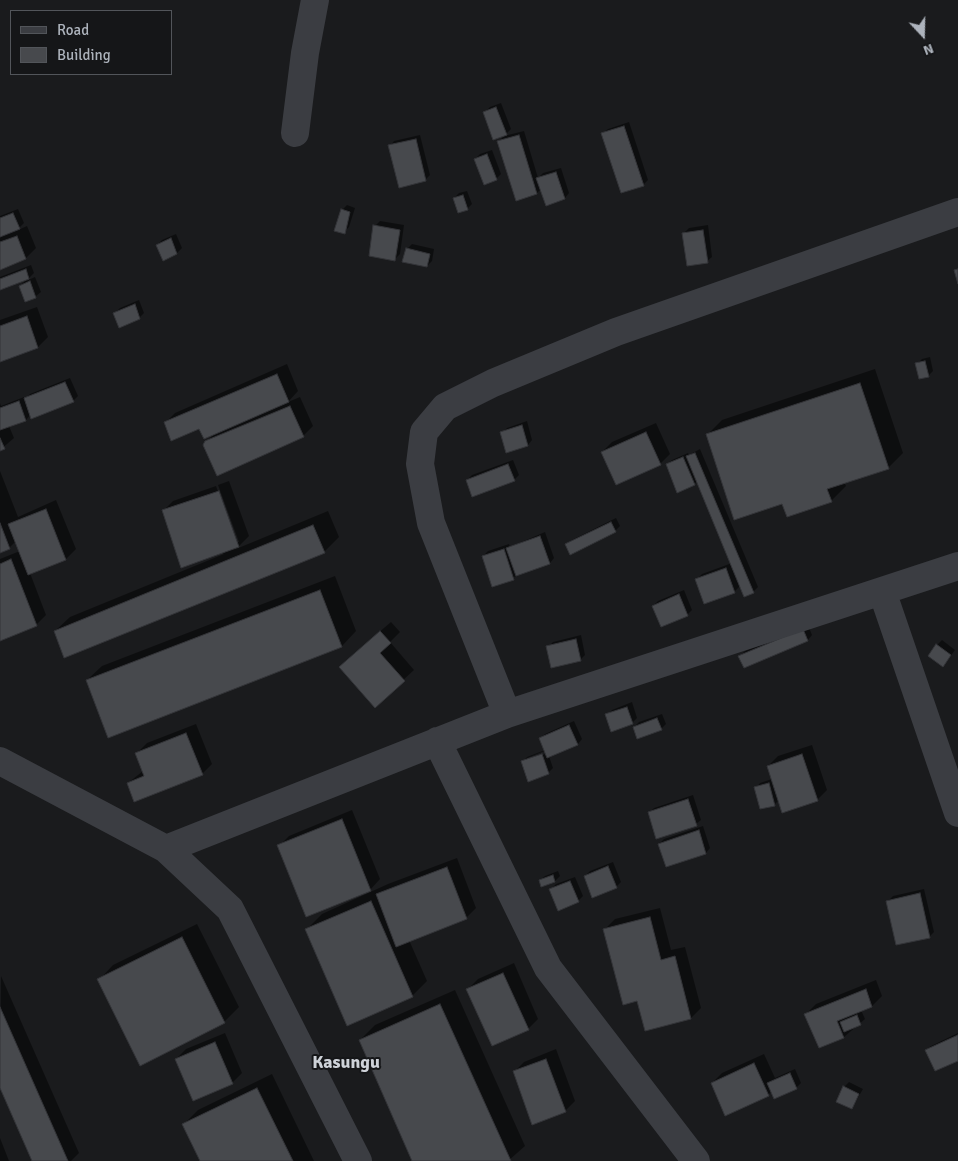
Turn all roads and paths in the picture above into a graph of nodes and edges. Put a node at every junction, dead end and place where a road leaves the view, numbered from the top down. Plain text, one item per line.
1 (315, 0) edge
2 (295, 133) dead end
3 (958, 212) edge
4 (958, 566) edge
5 (882, 591) junction
6 (507, 714) junction
7 (437, 741) junction
8 (0, 760) edge
9 (958, 813) edge
10 (166, 848) junction
11 (358, 1161) edge
12 (696, 1161) edge

1 - 2 street
3 - 6 street
4 - 5 street
5 - 6 street
5 - 9 street
6 - 7 street
7 - 10 street
7 - 12 street
8 - 10 street
10 - 11 street

